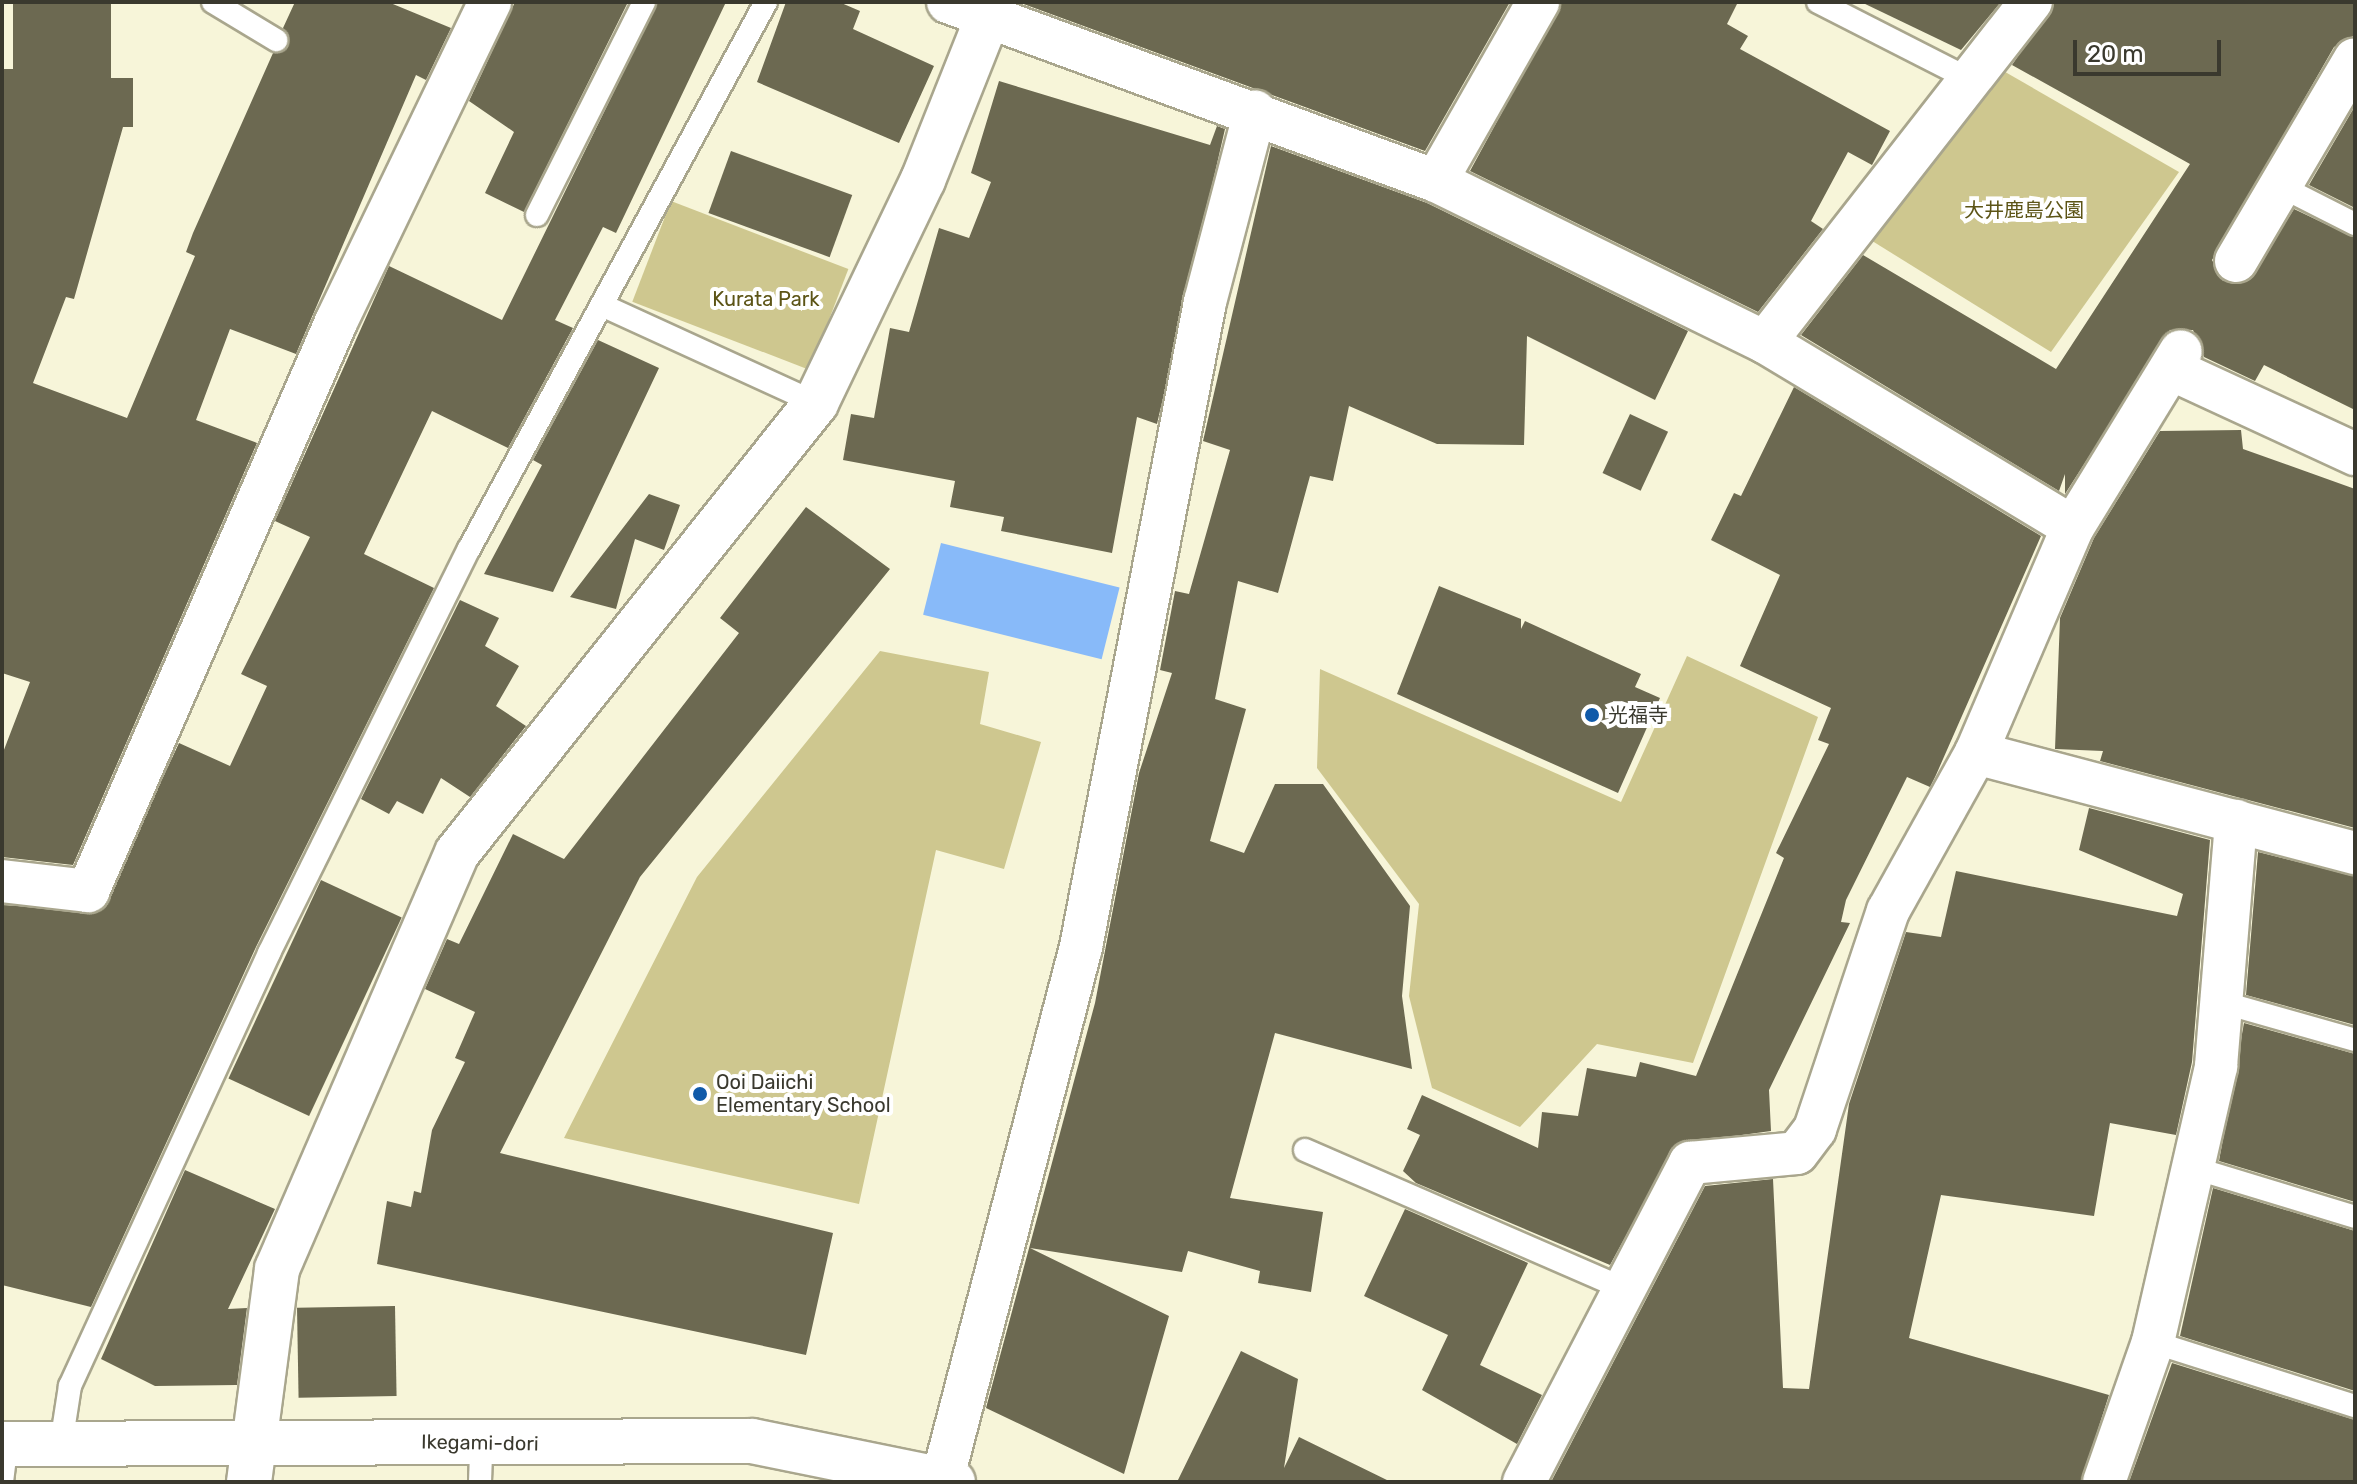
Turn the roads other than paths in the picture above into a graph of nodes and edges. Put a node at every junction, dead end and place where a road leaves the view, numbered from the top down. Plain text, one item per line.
1 (213, 2) edge
2 (490, 2) edge
3 (644, 2) edge
4 (766, 2) edge
5 (948, 2) edge
6 (1538, 2) edge
7 (1818, 2) edge
8 (2031, 2) edge
9 (990, 12) edge
10 (276, 40) dead end
11 (2355, 59) edge
12 (1969, 79) junction
13 (1255, 111) junction
14 (1436, 181) junction
15 (2280, 186) junction
16 (537, 215) dead end
17 (2355, 224) edge
18 (2236, 261) dead end
19 (604, 306) junction
20 (1765, 342) junction
21 (816, 403) junction
22 (2355, 454) edge
23 (2073, 527) junction
24 (1976, 753) junction
25 (2236, 821) junction
26 (2355, 853) edge
27 (2, 881) edge
28 (2221, 1002) junction
29 (2355, 1040) edge
30 (1305, 1150) dead end
31 (2194, 1168) junction
32 (2355, 1217) edge
33 (1622, 1288) junction
34 (2153, 1342) junction
35 (2355, 1406) edge
36 (61, 1444) junction
37 (4, 1457) edge
38 (250, 1463) edge
39 (481, 1464) edge
40 (948, 1480) edge
41 (1524, 1482) edge
42 (2104, 1482) edge

1 - 10 lane
2 - 27 street
3 - 16 lane
4 - 19 lane
5 - 9 street
6 - 14 street
7 - 12 lane
8 - 12 street
9 - 13 street
9 - 21 street
11 - 15 street
12 - 20 street
13 - 14 street
13 - 40 street
14 - 20 street
15 - 17 lane
15 - 18 street
19 - 21 lane
19 - 36 lane
20 - 23 street
21 - 38 street
22 - 23 street
23 - 24 street
24 - 25 street
24 - 33 street
25 - 26 street
25 - 28 street
28 - 29 lane
28 - 31 street
30 - 33 lane
31 - 32 lane
31 - 34 street
33 - 41 street
34 - 35 lane
34 - 42 street
36 - 37 street, Ikegami-dori
36 - 38 street, Ikegami-dori
38 - 39 street, Ikegami-dori
39 - 40 street, Ikegami-dori

